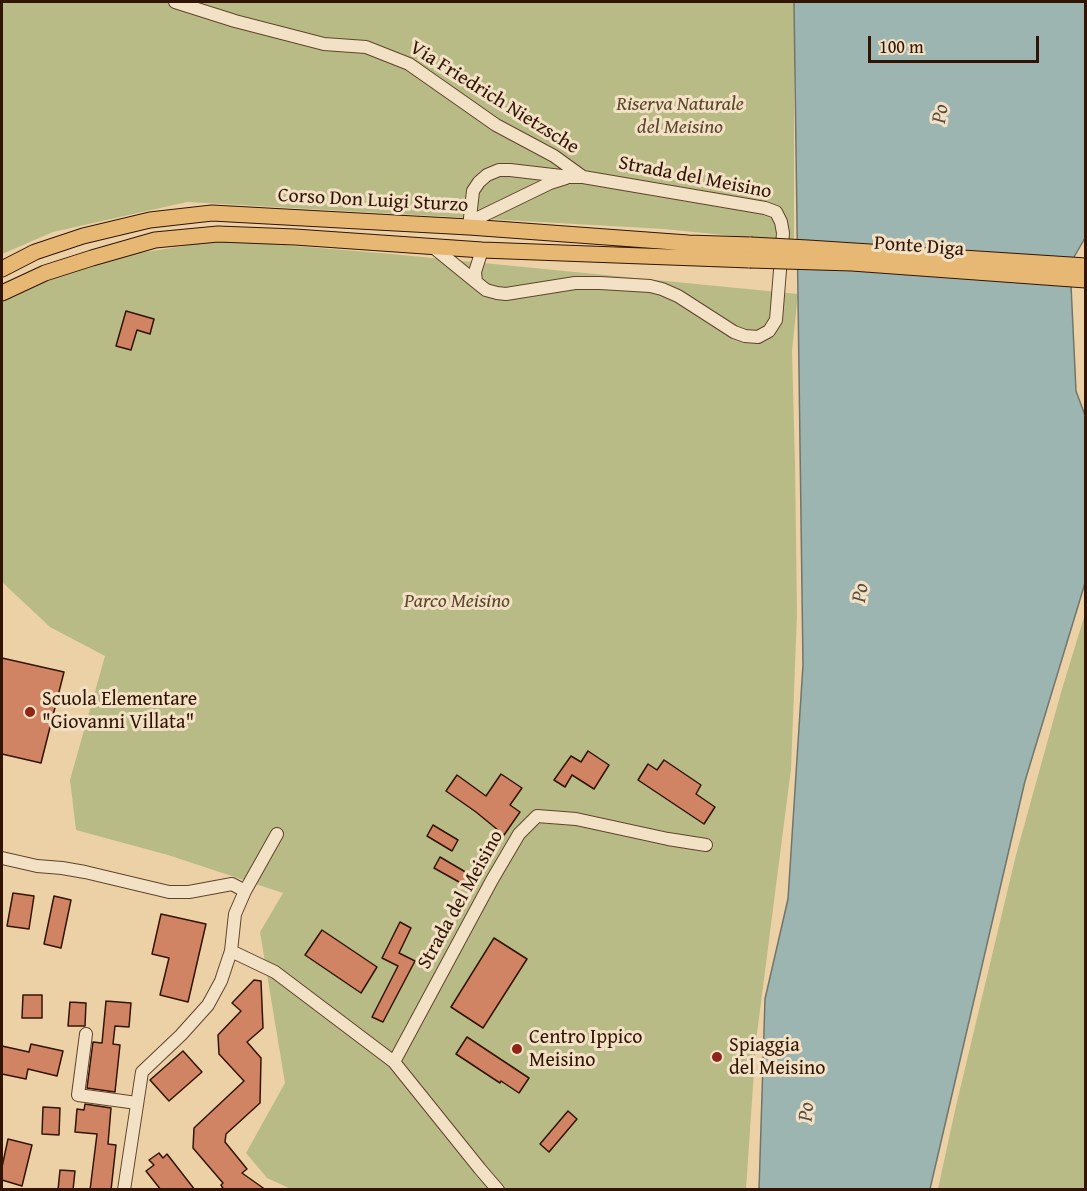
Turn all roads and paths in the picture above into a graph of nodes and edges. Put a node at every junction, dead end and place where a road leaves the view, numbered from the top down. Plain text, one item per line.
1 (176, 2) edge
2 (577, 177) junction
3 (469, 227) junction
4 (433, 247) junction
5 (482, 250) junction
6 (751, 253) junction
7 (1086, 266) edge
8 (2, 269) edge
9 (1086, 280) edge
10 (476, 282) junction
11 (2, 293) edge
12 (277, 834) dead end
13 (706, 844) dead end
14 (2, 858) edge
15 (245, 891) junction
16 (231, 951) junction
17 (86, 1034) dead end
18 (393, 1062) junction
19 (137, 1103) junction
20 (124, 1190) edge
21 (498, 1190) edge

1 - 2 street, Via Friedrich Nietzsche
2 - 3 street, Strada del Meisino
2 - 3 street, Strada del Meisino
2 - 10 street, Strada del Meisino
3 - 6 main road, Corso Don Luigi Sturzo
3 - 8 main road, Corso Don Luigi Sturzo
4 - 5 main road, Corso Don Luigi Sturzo
4 - 10 street, Strada del Meisino
4 - 11 main road, Corso Don Luigi Sturzo
5 - 6 main road, Corso Don Luigi Sturzo
5 - 10 street
6 - 7 main road, Ponte Diga, bridge
6 - 9 main road, Ponte Diga, bridge
12 - 15 street
13 - 18 street, Strada del Meisino
14 - 15 street
15 - 16 street
16 - 18 street
16 - 19 street
17 - 19 street
18 - 21 street
19 - 20 street

